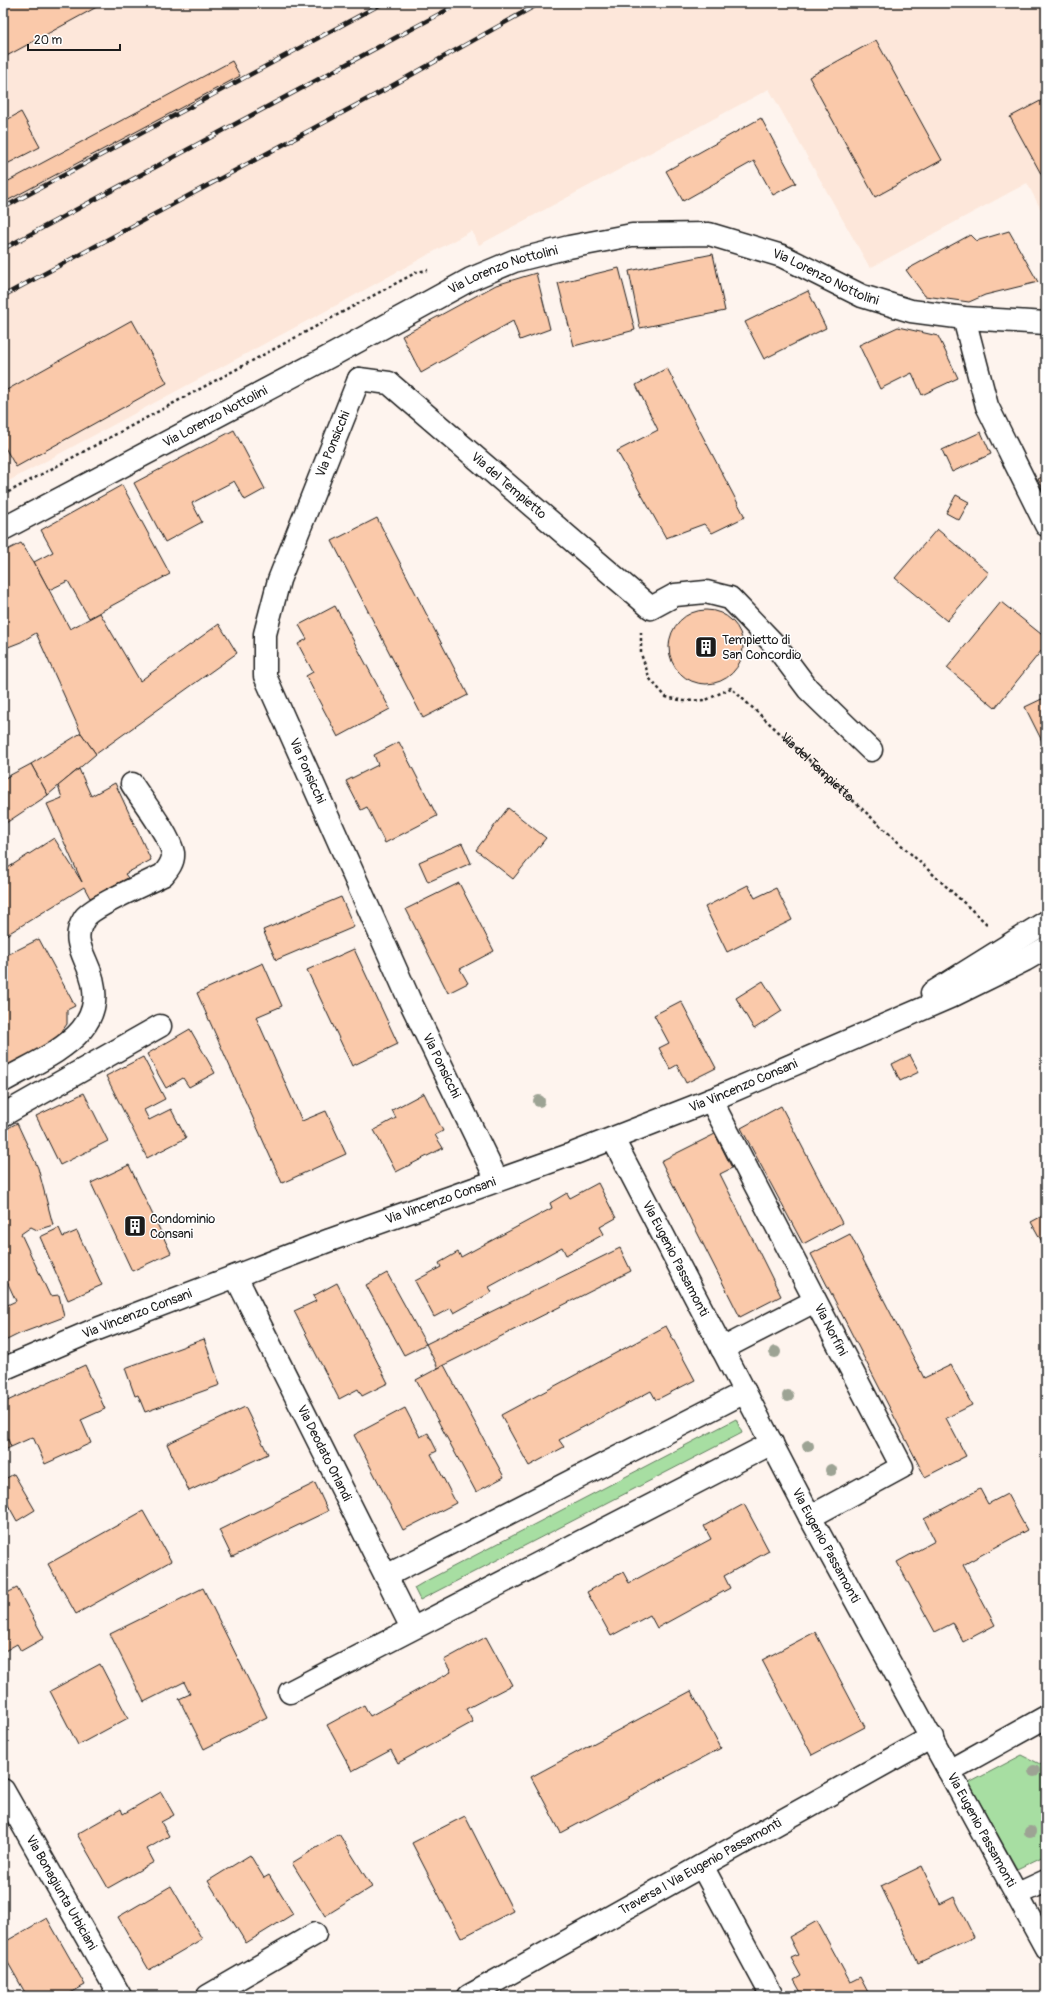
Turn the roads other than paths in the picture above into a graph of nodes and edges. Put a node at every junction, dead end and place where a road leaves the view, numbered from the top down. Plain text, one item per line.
1 (964, 318) junction
2 (1046, 323) edge
3 (336, 353) junction
4 (359, 378) junction
5 (1046, 525) edge
6 (3, 529) edge
7 (871, 750) dead end
8 (132, 784) dead end
9 (1046, 922) edge
10 (1046, 948) edge
11 (160, 1026) dead end
12 (878, 1028) junction
13 (3, 1081) edge
14 (711, 1100) junction
15 (3, 1115) edge
16 (612, 1139) junction
17 (497, 1180) junction
18 (236, 1277) junction
19 (815, 1301) junction
20 (722, 1349) junction
21 (3, 1369) edge
22 (745, 1392) junction
23 (772, 1443) junction
24 (810, 1517) junction
25 (386, 1576) junction
26 (412, 1628) junction
27 (290, 1692) dead end
28 (1046, 1717) edge
29 (932, 1737) junction
30 (949, 1771) junction
31 (3, 1790) edge
32 (702, 1866) junction
33 (1046, 1881) edge
34 (1018, 1894) junction
35 (315, 1934) dead end
36 (1046, 1948) edge
37 (120, 1996) edge
38 (208, 1996) edge
39 (469, 1996) edge
40 (772, 1996) edge

1 - 2 street, Via Lorenzo Nottolini
1 - 3 street, Via Lorenzo Nottolini
1 - 5 street
3 - 4 street
3 - 6 street, Via Lorenzo Nottolini
4 - 7 street, Via del Tempietto
4 - 17 street, Via Ponsicchi
8 - 13 street
9 - 12 street, Via Vincenzo Consani
10 - 12 street, Via Vincenzo Consani
11 - 15 street
12 - 14 street, Via Vincenzo Consani
14 - 16 street, Via Vincenzo Consani
14 - 19 street, Via Norfini
16 - 17 street, Via Vincenzo Consani
16 - 20 street, Via Eugenio Passamonti
17 - 18 street, Via Vincenzo Consani
18 - 21 street, Via Vincenzo Consani
18 - 25 street, Via Deodato Orlandi
19 - 20 street
19 - 24 street, Via Norfini
20 - 22 street, Via Eugenio Passamonti
22 - 23 street, Via Eugenio Passamonti
22 - 25 street
23 - 24 street, Via Eugenio Passamonti
23 - 26 street
24 - 29 street, Via Eugenio Passamonti
25 - 26 street, Via Deodato Orlandi
26 - 27 street
28 - 30 street
29 - 30 street, Via Eugenio Passamonti
29 - 32 street, Traversa I Via Eugenio Passamonti
30 - 34 street, Via Eugenio Passamonti
31 - 37 street, Via Bonagiunta Urbiciani
32 - 39 street, Traversa I Via Eugenio Passamonti
32 - 40 street
33 - 34 street
34 - 36 street, Via Eugenio Passamonti
35 - 38 street

